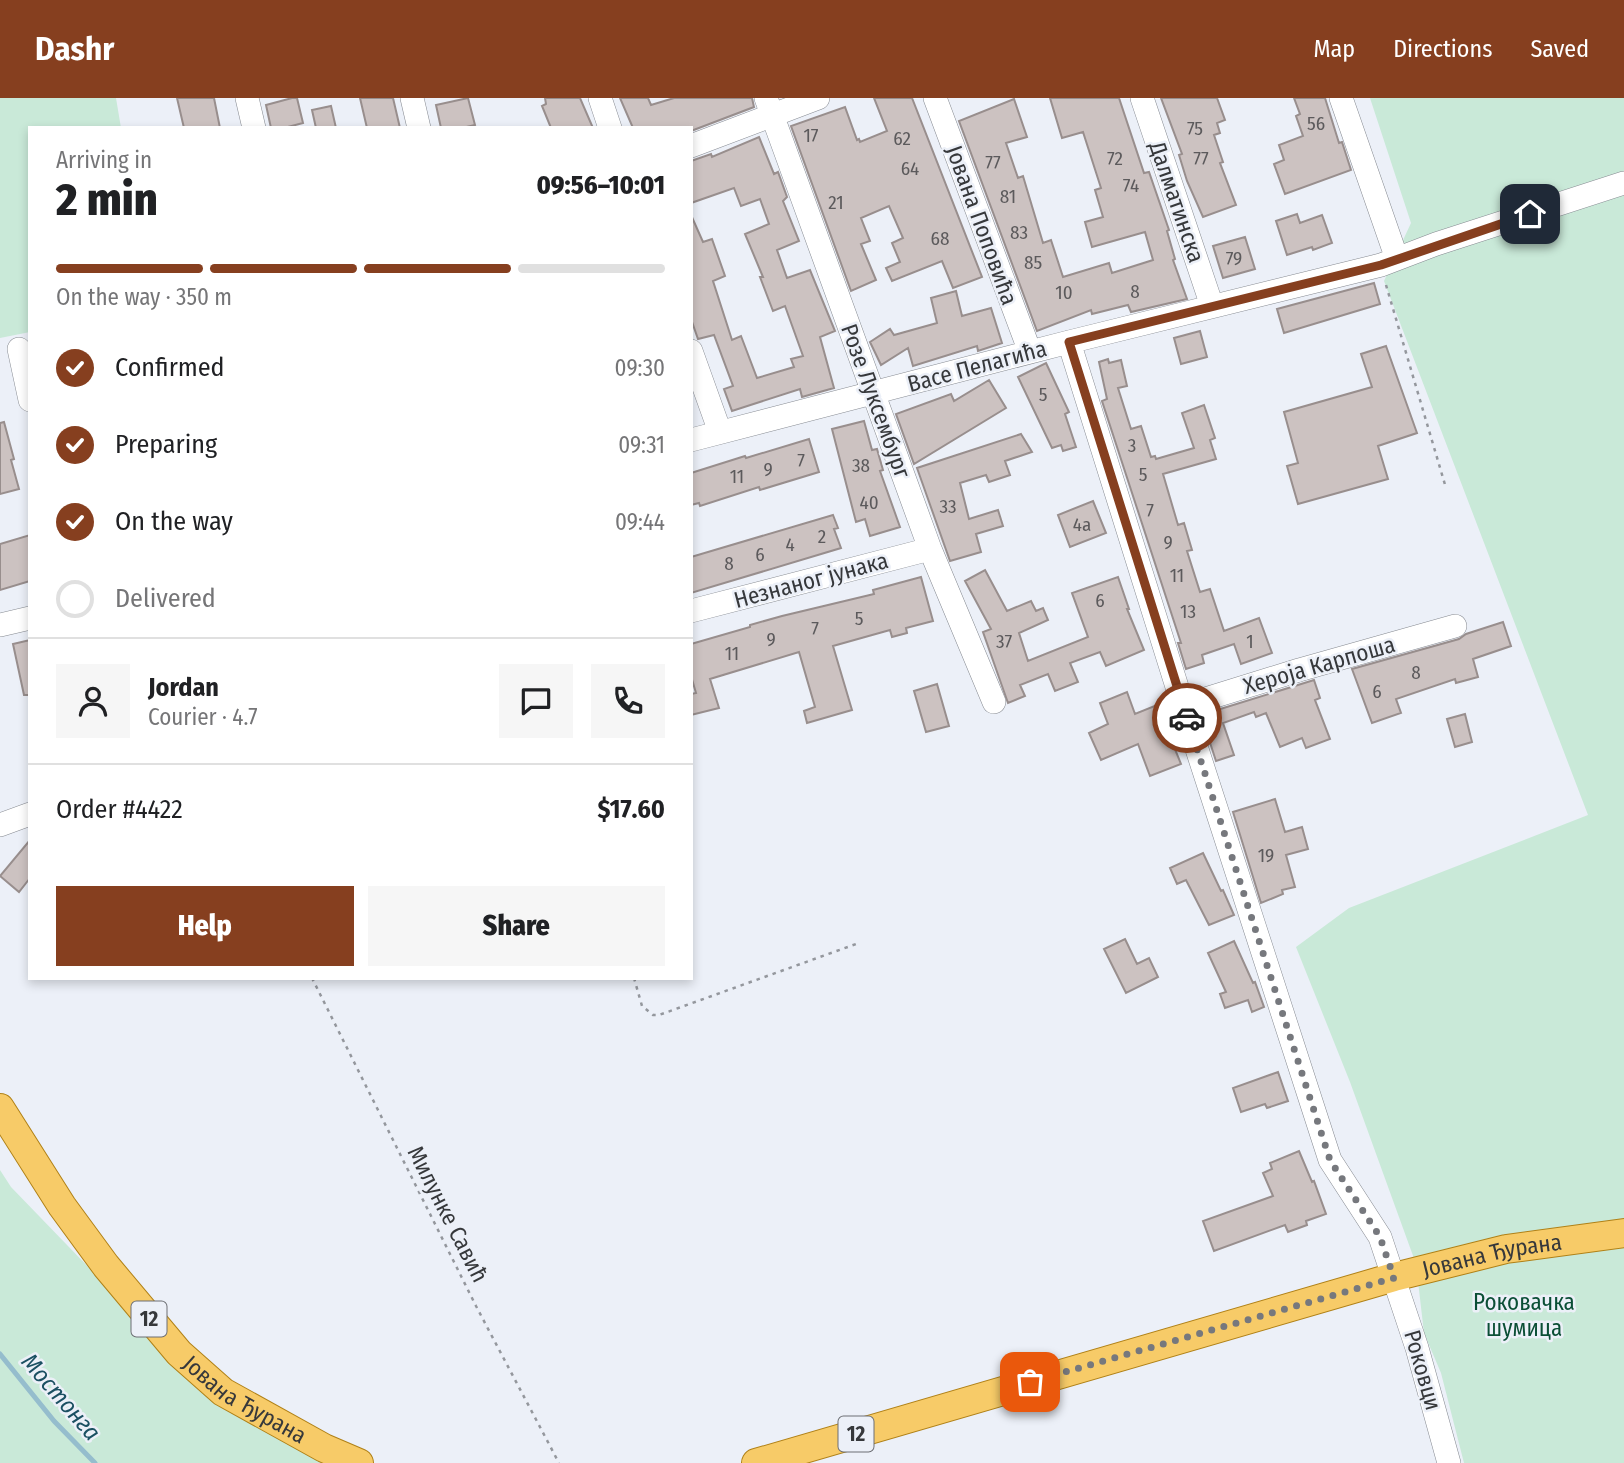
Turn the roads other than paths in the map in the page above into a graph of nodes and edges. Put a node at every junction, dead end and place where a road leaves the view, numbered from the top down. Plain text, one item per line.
1 (247, 98) edge
2 (412, 98) edge
3 (600, 98) edge
4 (818, 98) edge
5 (935, 98) edge
6 (1142, 98) edge
7 (1341, 98) edge
8 (769, 107) edge
9 (254, 126) edge
10 (419, 126) edge
11 (609, 126) edge
12 (693, 145) edge
13 (1624, 183) edge
14 (1389, 262) junction
15 (1212, 306) junction
16 (1069, 342) junction
17 (19, 349) dead end
18 (1030, 352) junction
19 (693, 357) edge
20 (28, 391) edge
21 (873, 393) junction
22 (720, 432) junction
23 (693, 439) edge
24 (930, 549) junction
25 (693, 610) edge
26 (28, 618) edge
27 (0, 625) edge
28 (1455, 626) dead end
29 (994, 702) dead end
30 (1183, 706) junction
31 (28, 815) edge
32 (0, 825) edge
33 (0, 1108) edge
34 (1624, 1233) edge
35 (1394, 1278) junction
36 (359, 1463) edge
37 (756, 1463) edge
38 (1449, 1463) edge

1 - 9 street
2 - 10 street
3 - 11 street
4 - 8 street
5 - 18 street, Јована Поповића
6 - 15 street, Далматинска
7 - 14 street
8 - 12 street
8 - 21 street, Розе Луксембург
13 - 14 street, Васе Пелагића
14 - 15 street, Васе Пелагића
15 - 16 street, Васе Пелагића
16 - 18 street, Васе Пелагића
16 - 30 street, Роковци
17 - 20 street
18 - 21 street, Васе Пелагића
19 - 22 street
21 - 22 street, Васе Пелагића
21 - 24 street, Розе Луксембург
22 - 23 street, Васе Пелагића
24 - 25 street, Незнаног јунака
24 - 29 street, Розе Луксембург
26 - 27 street
28 - 30 street, Хероја Карпоша
30 - 35 street, Роковци
31 - 32 street
33 - 36 main road, Јована Ђурана / 12
34 - 35 main road, Јована Ђурана / 12
35 - 37 main road, Јована Ђурана / 12
35 - 38 street, Роковци

